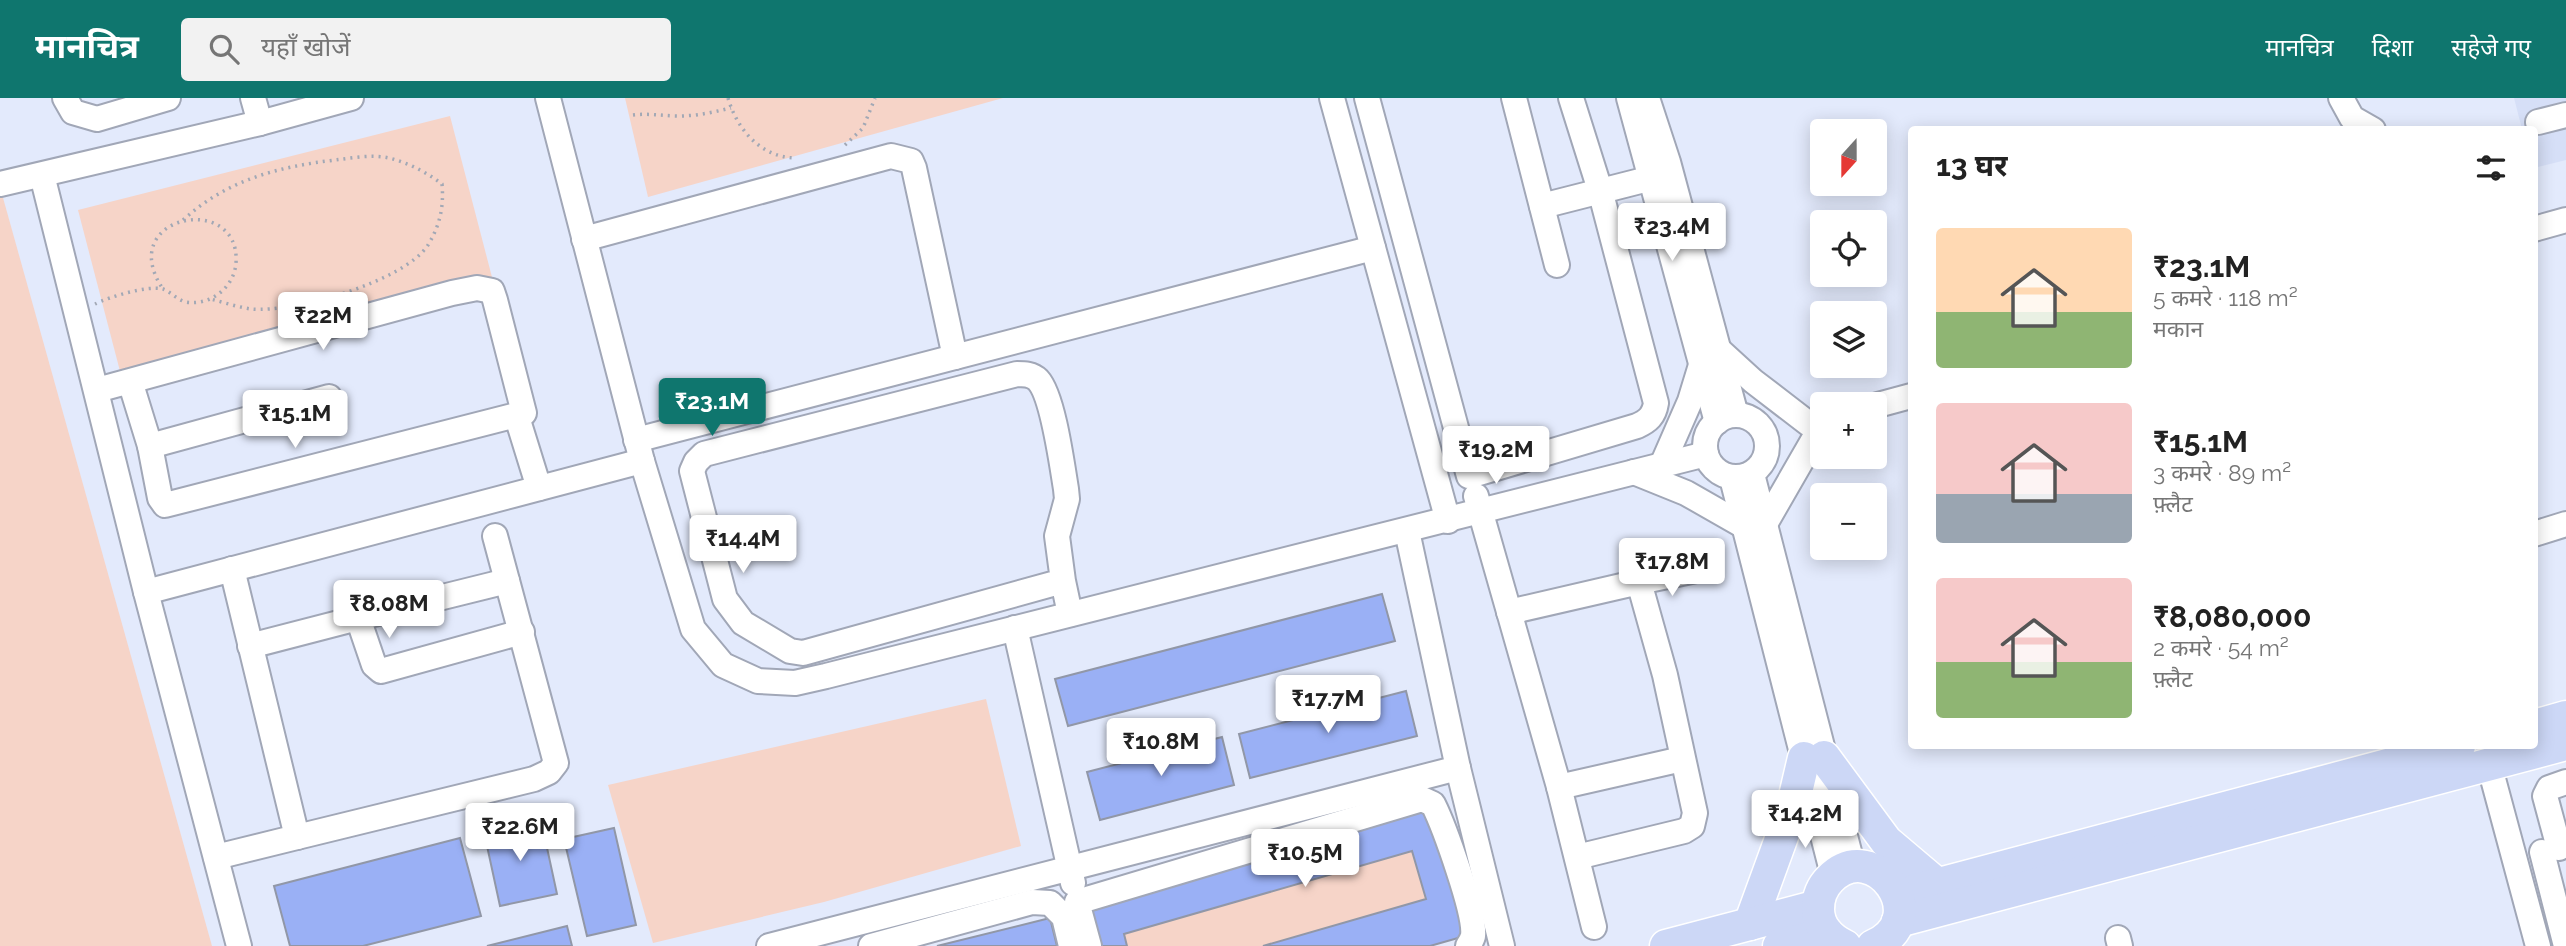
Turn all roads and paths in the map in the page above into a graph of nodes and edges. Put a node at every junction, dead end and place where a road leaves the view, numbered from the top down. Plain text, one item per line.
1 (65, 98) edge
2 (168, 98) edge
3 (253, 98) edge
4 (351, 98) edge
5 (548, 98) edge
6 (728, 98) edge
7 (883, 98) edge
8 (1332, 98) edge
9 (1367, 98) edge
10 (1514, 98) edge
11 (1571, 98) edge
12 (1629, 98) edge
13 (1647, 98) edge
14 (2341, 98) edge
15 (874, 99) edge
16 (731, 108) junction
17 (633, 115) dead end
18 (2566, 116) edge
19 (2538, 122) dead end
20 (260, 123) junction
21 (2366, 126) edge
22 (844, 146) dead end
23 (800, 159) dead end
24 (43, 175) junction
25 (1651, 178) junction
26 (1, 180) edge
27 (1600, 190) junction
28 (1542, 206) junction
29 (183, 220) junction
30 (2566, 220) edge
31 (2538, 228) edge
32 (584, 239) junction
33 (1373, 248) junction
34 (1557, 265) dead end
35 (163, 289) junction
36 (210, 299) junction
37 (77, 313) junction
38 (1710, 356) junction
39 (956, 357) junction
40 (130, 381) junction
41 (97, 390) junction
42 (329, 397) dead end
43 (1908, 397) edge
44 (1887, 402) edge
45 (517, 417) junction
46 (1726, 419) junction
47 (1810, 419) edge
48 (1810, 425) edge
49 (685, 427) junction
50 (1810, 435) edge
51 (1767, 438) junction
52 (150, 446) junction
53 (639, 451) junction
54 (1706, 454) junction
55 (696, 462) junction
56 (1662, 465) junction
57 (1634, 472) junction
58 (1469, 476) junction
59 (1742, 476) junction
60 (539, 488) junction
61 (1480, 510) junction
62 (1448, 521) junction
63 (2566, 524) edge
64 (1755, 525) junction
65 (1407, 531) junction
66 (2538, 533) edge
67 (495, 536) dead end
68 (232, 569) junction
69 (1696, 570) dead end
70 (507, 581) junction
71 (1063, 581) junction
72 (1639, 582) junction
73 (146, 592) junction
74 (1508, 612) junction
75 (1070, 614) junction
76 (358, 618) junction
77 (1015, 628) junction
78 (522, 632) junction
79 (250, 646) junction
80 (2566, 717) edge
81 (2538, 725) edge
82 (2566, 744) edge
83 (1811, 746) junction
84 (2448, 749) edge
85 (1682, 759) junction
86 (2489, 764) junction
87 (1458, 768) junction
88 (2566, 782) edge
89 (1559, 787) junction
90 (297, 837) junction
91 (2556, 848) edge
92 (216, 857) junction
93 (1577, 857) junction
94 (2515, 859) junction
95 (1069, 867) junction
96 (1843, 871) junction
97 (1938, 885) junction
98 (1030, 890) junction
99 (1077, 902) junction
100 (1750, 923) junction
101 (1594, 927) dead end
102 (1830, 928) edge
103 (1889, 929) edge
104 (240, 946) edge
105 (769, 946) edge
106 (872, 946) edge
107 (1071, 946) edge
108 (1090, 946) edge
109 (1468, 946) edge
110 (1502, 946) edge
111 (1666, 946) edge
112 (1779, 946) edge
113 (2538, 946) edge
114 (2566, 946) edge

1 - 2 street
3 - 20 street
4 - 20 street
5 - 32 street
6 - 16 path
7 - 15 path
8 - 33 street
9 - 58 street
10 - 28 street
11 - 27 street
12 - 25 street
13 - 38 street
14 - 21 street
15 - 22 path
16 - 17 path
16 - 23 path
18 - 19 street
20 - 24 street
24 - 26 street
24 - 37 street
25 - 27 street
25 - 38 street
27 - 28 street
27 - 58 street
28 - 34 street
29 - 35 path
29 - 36 path
29 - 36 path
30 - 31 street
32 - 39 street
32 - 53 street
33 - 39 street
33 - 62 street
35 - 36 path
35 - 37 path
37 - 41 street
38 - 46 street
38 - 47 street
38 - 56 street
39 - 49 street
40 - 41 street
40 - 45 street
40 - 52 street
41 - 73 street
42 - 52 street
43 - 44 street
45 - 52 street
45 - 60 street
46 - 51 street
46 - 54 street
48 - 51 street
49 - 53 street
49 - 55 street
50 - 64 street
51 - 59 street
53 - 60 street
53 - 77 street
54 - 56 street
54 - 59 street
55 - 71 street
55 - 71 street
56 - 57 street
57 - 61 street
57 - 64 street
58 - 61 street
59 - 64 street
60 - 68 street
61 - 62 street
61 - 74 street
62 - 65 street
63 - 66 street
64 - 83 street
65 - 75 street
65 - 87 street
67 - 70 street
68 - 73 street
68 - 79 street
69 - 72 street
70 - 76 street
70 - 78 street
71 - 75 street
72 - 74 street
72 - 85 street
73 - 92 street
74 - 89 street
75 - 77 street
76 - 78 street
76 - 79 street
77 - 95 street
78 - 90 street
79 - 90 street
80 - 81 main road
82 - 86 main road
83 - 96 street
83 - 97 main road
83 - 100 main road
84 - 97 main road
85 - 89 street
85 - 93 street
86 - 94 street
86 - 103 main road
87 - 95 street
87 - 110 street
88 - 91 street
89 - 93 street
90 - 92 street
91 - 94 street
91 - 114 street
92 - 104 street
93 - 101 street
94 - 113 street
95 - 98 street
95 - 99 street
96 - 102 main road
96 - 103 main road
97 - 103 main road
98 - 105 street
98 - 106 street
98 - 107 street
99 - 108 street
99 - 109 street
100 - 102 main road
100 - 111 main road
102 - 112 main road

